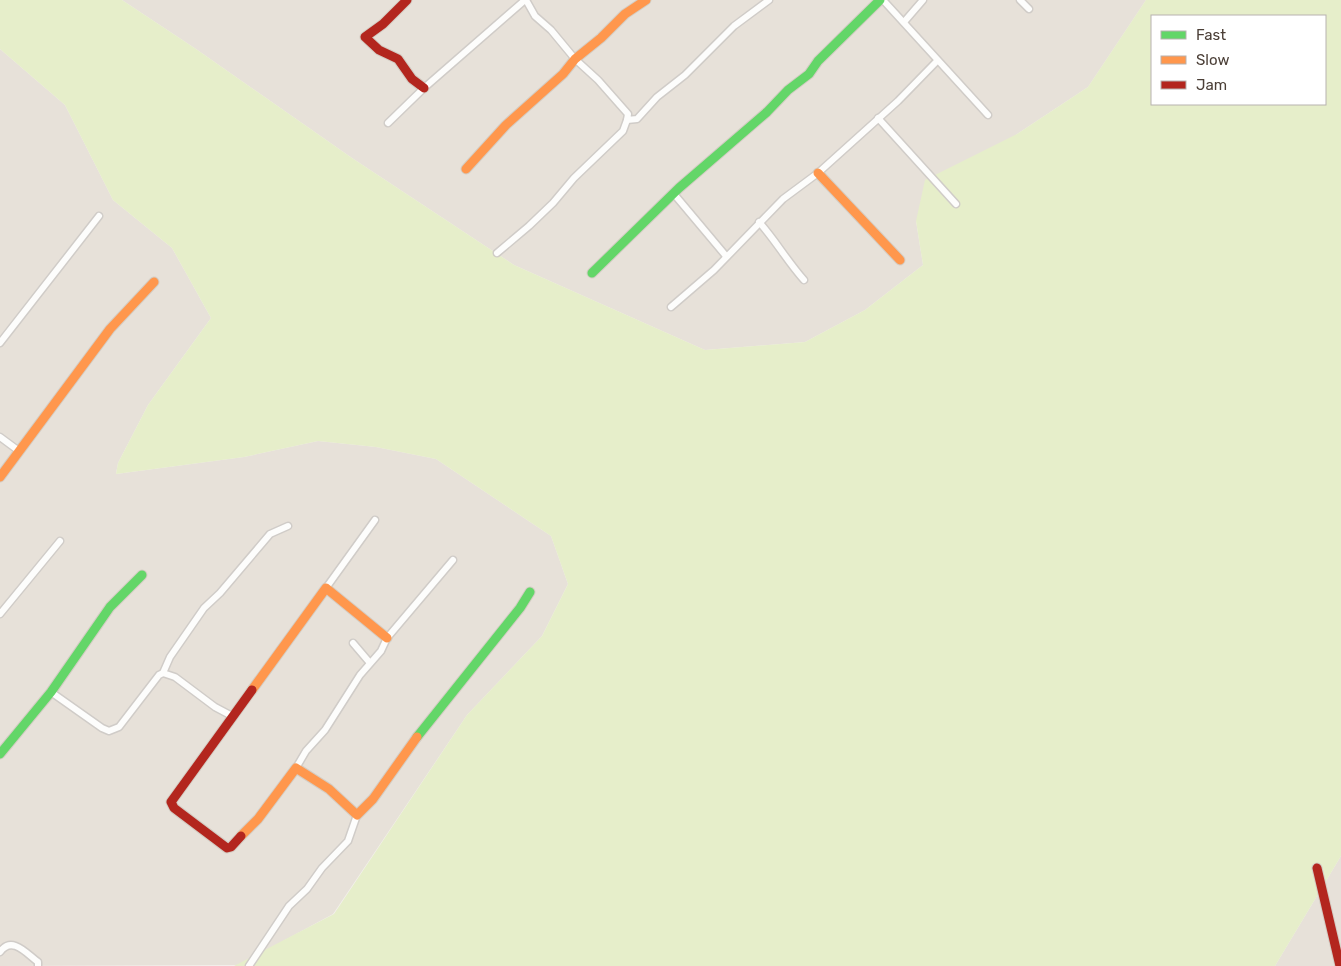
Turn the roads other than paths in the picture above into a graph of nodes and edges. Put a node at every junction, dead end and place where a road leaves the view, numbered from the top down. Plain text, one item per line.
1 (407, 0) edge
2 (525, 0) edge
3 (646, 0) edge
4 (769, 0) edge
5 (881, 0) edge
6 (923, 0) edge
7 (1020, 0) edge
8 (1029, 9) dead end
9 (904, 22) junction
10 (575, 59) junction
11 (937, 61) junction
12 (424, 88) junction
13 (988, 115) dead end
14 (878, 118) junction
15 (628, 120) junction
16 (388, 123) dead end
17 (466, 169) dead end
18 (818, 173) junction
19 (674, 194) junction
20 (956, 204) dead end
21 (98, 216) dead end
22 (759, 222) junction
23 (497, 253) dead end
24 (726, 256) junction
25 (900, 260) dead end
26 (592, 273) dead end
27 (804, 280) dead end
28 (154, 282) dead end
29 (671, 307) dead end
30 (0, 343) edge
31 (0, 437) edge
32 (19, 451) junction
33 (0, 477) edge
34 (375, 520) dead end
35 (288, 526) dead end
36 (60, 541) dead end
37 (453, 560) dead end
38 (142, 575) dead end
39 (326, 588) junction
40 (530, 592) dead end
41 (0, 614) edge
42 (387, 638) junction
43 (353, 643) dead end
44 (370, 663) junction
45 (163, 673) junction
46 (51, 692) junction
47 (232, 716) junction
48 (0, 754) edge
49 (296, 768) junction
50 (357, 815) junction
51 (1317, 868) dead end
52 (0, 952) edge
53 (38, 966) edge
54 (249, 966) edge
55 (1340, 966) edge

1 - 12 street
2 - 10 street
2 - 12 street
3 - 10 street
4 - 15 street
5 - 9 street
5 - 19 street
6 - 9 street
7 - 8 street
9 - 11 street
10 - 15 street
10 - 17 street
11 - 13 street
11 - 14 street
12 - 16 street
14 - 18 street
14 - 20 street
15 - 23 street
18 - 22 street
18 - 25 street
19 - 24 street
19 - 26 street
21 - 30 street
22 - 24 street
22 - 27 street
24 - 29 street
28 - 32 street
31 - 32 street
32 - 33 street
34 - 39 street
35 - 45 street
36 - 41 street
37 - 42 street
38 - 46 street
39 - 42 street
39 - 47 street
40 - 50 street
42 - 44 street
43 - 44 street
44 - 49 street
45 - 46 street
45 - 47 street
46 - 48 street
47 - 49 street
49 - 50 street
50 - 54 street
51 - 55 street
52 - 53 street

